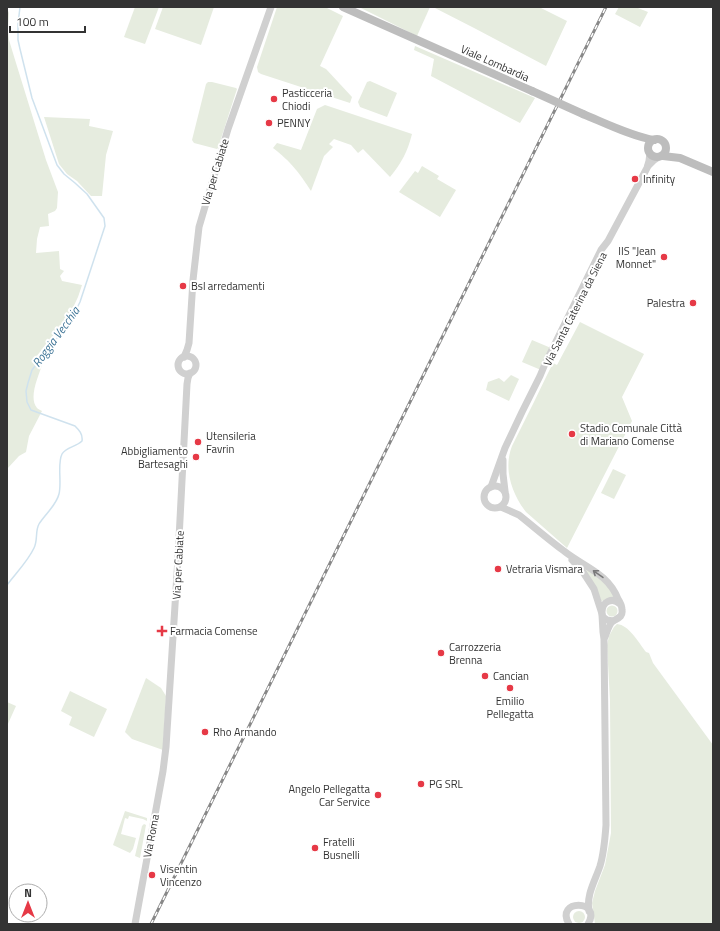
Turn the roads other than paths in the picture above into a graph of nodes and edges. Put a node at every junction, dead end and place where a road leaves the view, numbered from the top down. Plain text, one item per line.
1 (271, 7) edge
2 (345, 8) edge
3 (631, 134) junction
4 (654, 140) junction
5 (666, 145) junction
6 (654, 154) junction
7 (713, 168) edge
8 (713, 172) edge
9 (187, 357) junction
10 (188, 373) junction
11 (505, 448) junction
12 (491, 487) junction
13 (505, 493) junction
14 (501, 507) junction
15 (518, 515) junction
16 (565, 552) junction
17 (620, 605) junction
18 (602, 614) junction
19 (613, 621) junction
20 (604, 639) junction
21 (166, 747) joint
22 (590, 893) junction
23 (577, 905) junction
24 (590, 919) edge
25 (135, 924) edge
26 (569, 924) edge

1 - 9 street, Via per Cabiate
2 - 3 main road, Viale Lombardia, bridge
3 - 4 main road, Viale Lombardia
3 - 6 main road, Viale Lombardia
4 - 5 main road
4 - 6 main road
5 - 6 main road
5 - 7 main road
6 - 8 main road
6 - 11 street, Via Santa Caterina da Siena
9 - 10 street
9 - 10 street
10 - 21 street, Via per Cabiate
11 - 12 street, Via Santa Caterina da Siena
11 - 13 street, Via Santa Caterina da Siena
12 - 13 street
12 - 14 street
13 - 14 street
13 - 15 street
14 - 15 street
15 - 16 street
17 -> 16 street
16 - 18 street
17 - 18 street
17 - 19 street
18 - 19 street
18 - 20 street
19 - 20 street
20 - 22 street
21 - 25 street, Via Roma
22 - 23 street
22 - 24 street
23 - 24 street
23 - 26 street

